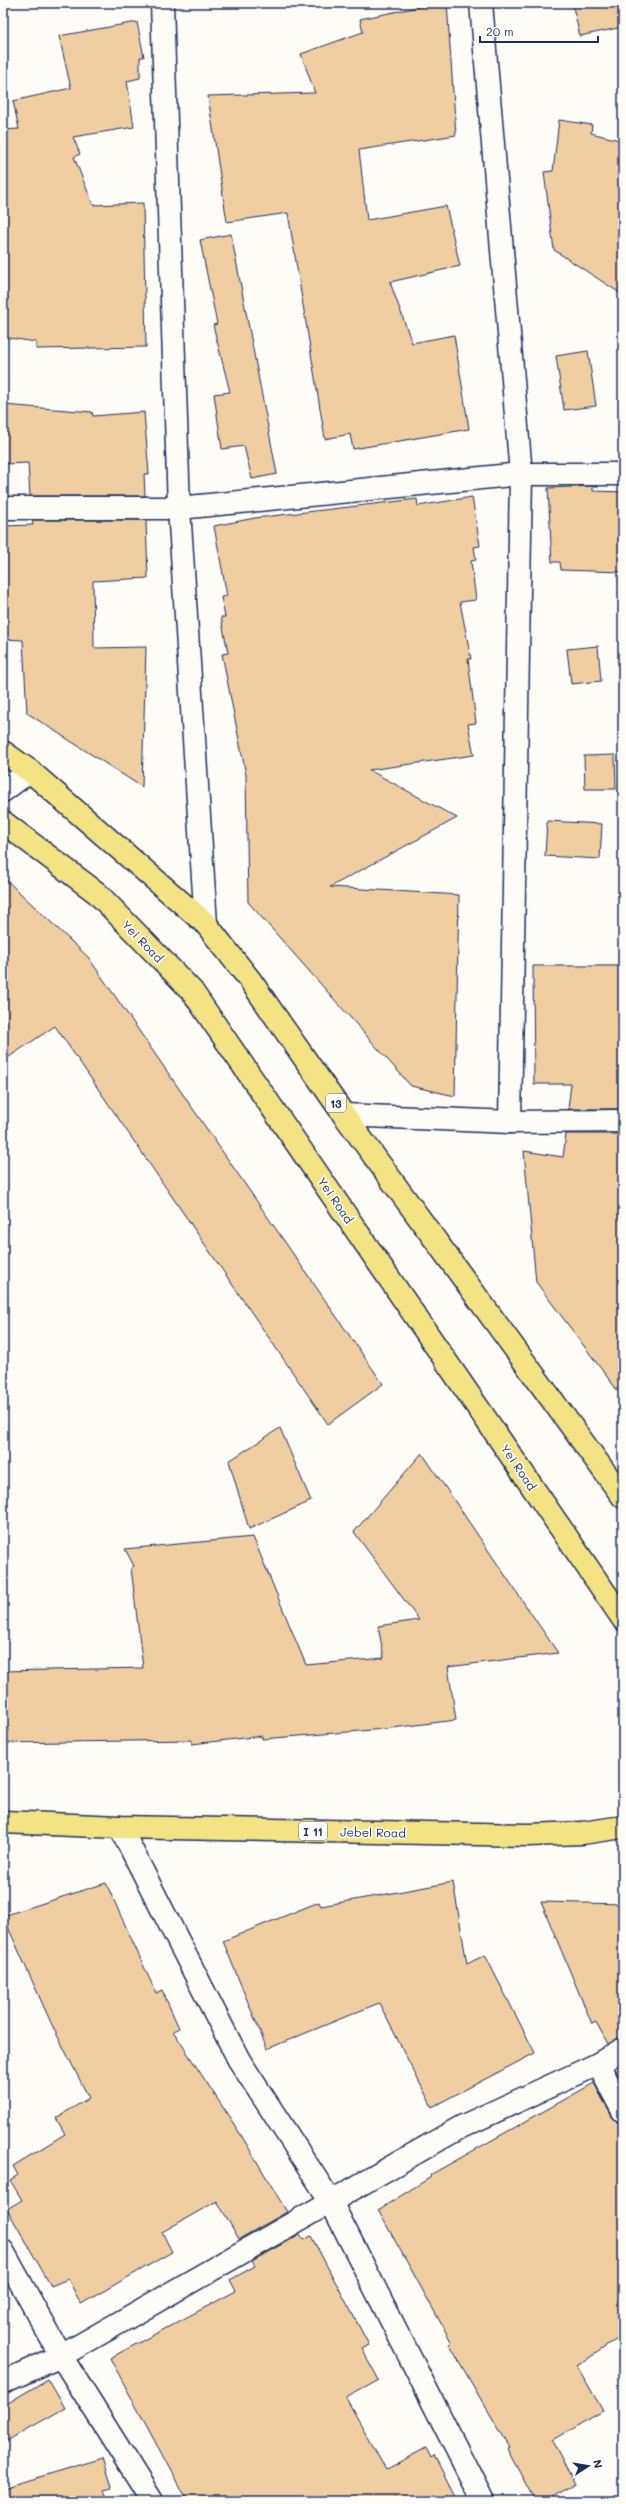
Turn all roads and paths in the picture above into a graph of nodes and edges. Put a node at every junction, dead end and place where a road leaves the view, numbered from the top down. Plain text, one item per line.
1 (162, 3) edge
2 (481, 3) edge
3 (521, 474) junction
4 (623, 474) edge
5 (3, 508) edge
6 (179, 508) junction
7 (3, 752) edge
8 (30, 771) junction
9 (3, 791) edge
10 (3, 822) edge
11 (206, 924) junction
12 (344, 1115) junction
13 (623, 1121) edge
14 (510, 1122) junction
15 (623, 1497) edge
16 (623, 1619) edge
17 (3, 1822) edge
18 (120, 1827) junction
19 (623, 1827) edge
20 (623, 2049) edge
21 (598, 2064) junction
22 (623, 2111) edge
23 (330, 2200) junction
24 (3, 2251) edge
25 (61, 2356) junction
26 (3, 2382) edge
27 (152, 2501) edge
28 (483, 2501) edge

1 - 6 street
2 - 3 street
3 - 4 street
3 - 6 street
3 - 14 street
5 - 6 street
6 - 11 street
7 - 8 main road, 13
8 - 9 street
8 - 11 main road, 13
10 - 16 main road, Yei Road
11 - 12 main road, 13
12 - 14 street
12 - 15 main road, 13
13 - 14 street
17 - 18 main road, Jebel Road / I 11
18 - 19 main road, Jebel Road / I 11
18 - 23 street
20 - 21 street
21 - 22 street
21 - 23 street
23 - 25 street
23 - 28 street
24 - 25 street
25 - 26 street
25 - 27 street

